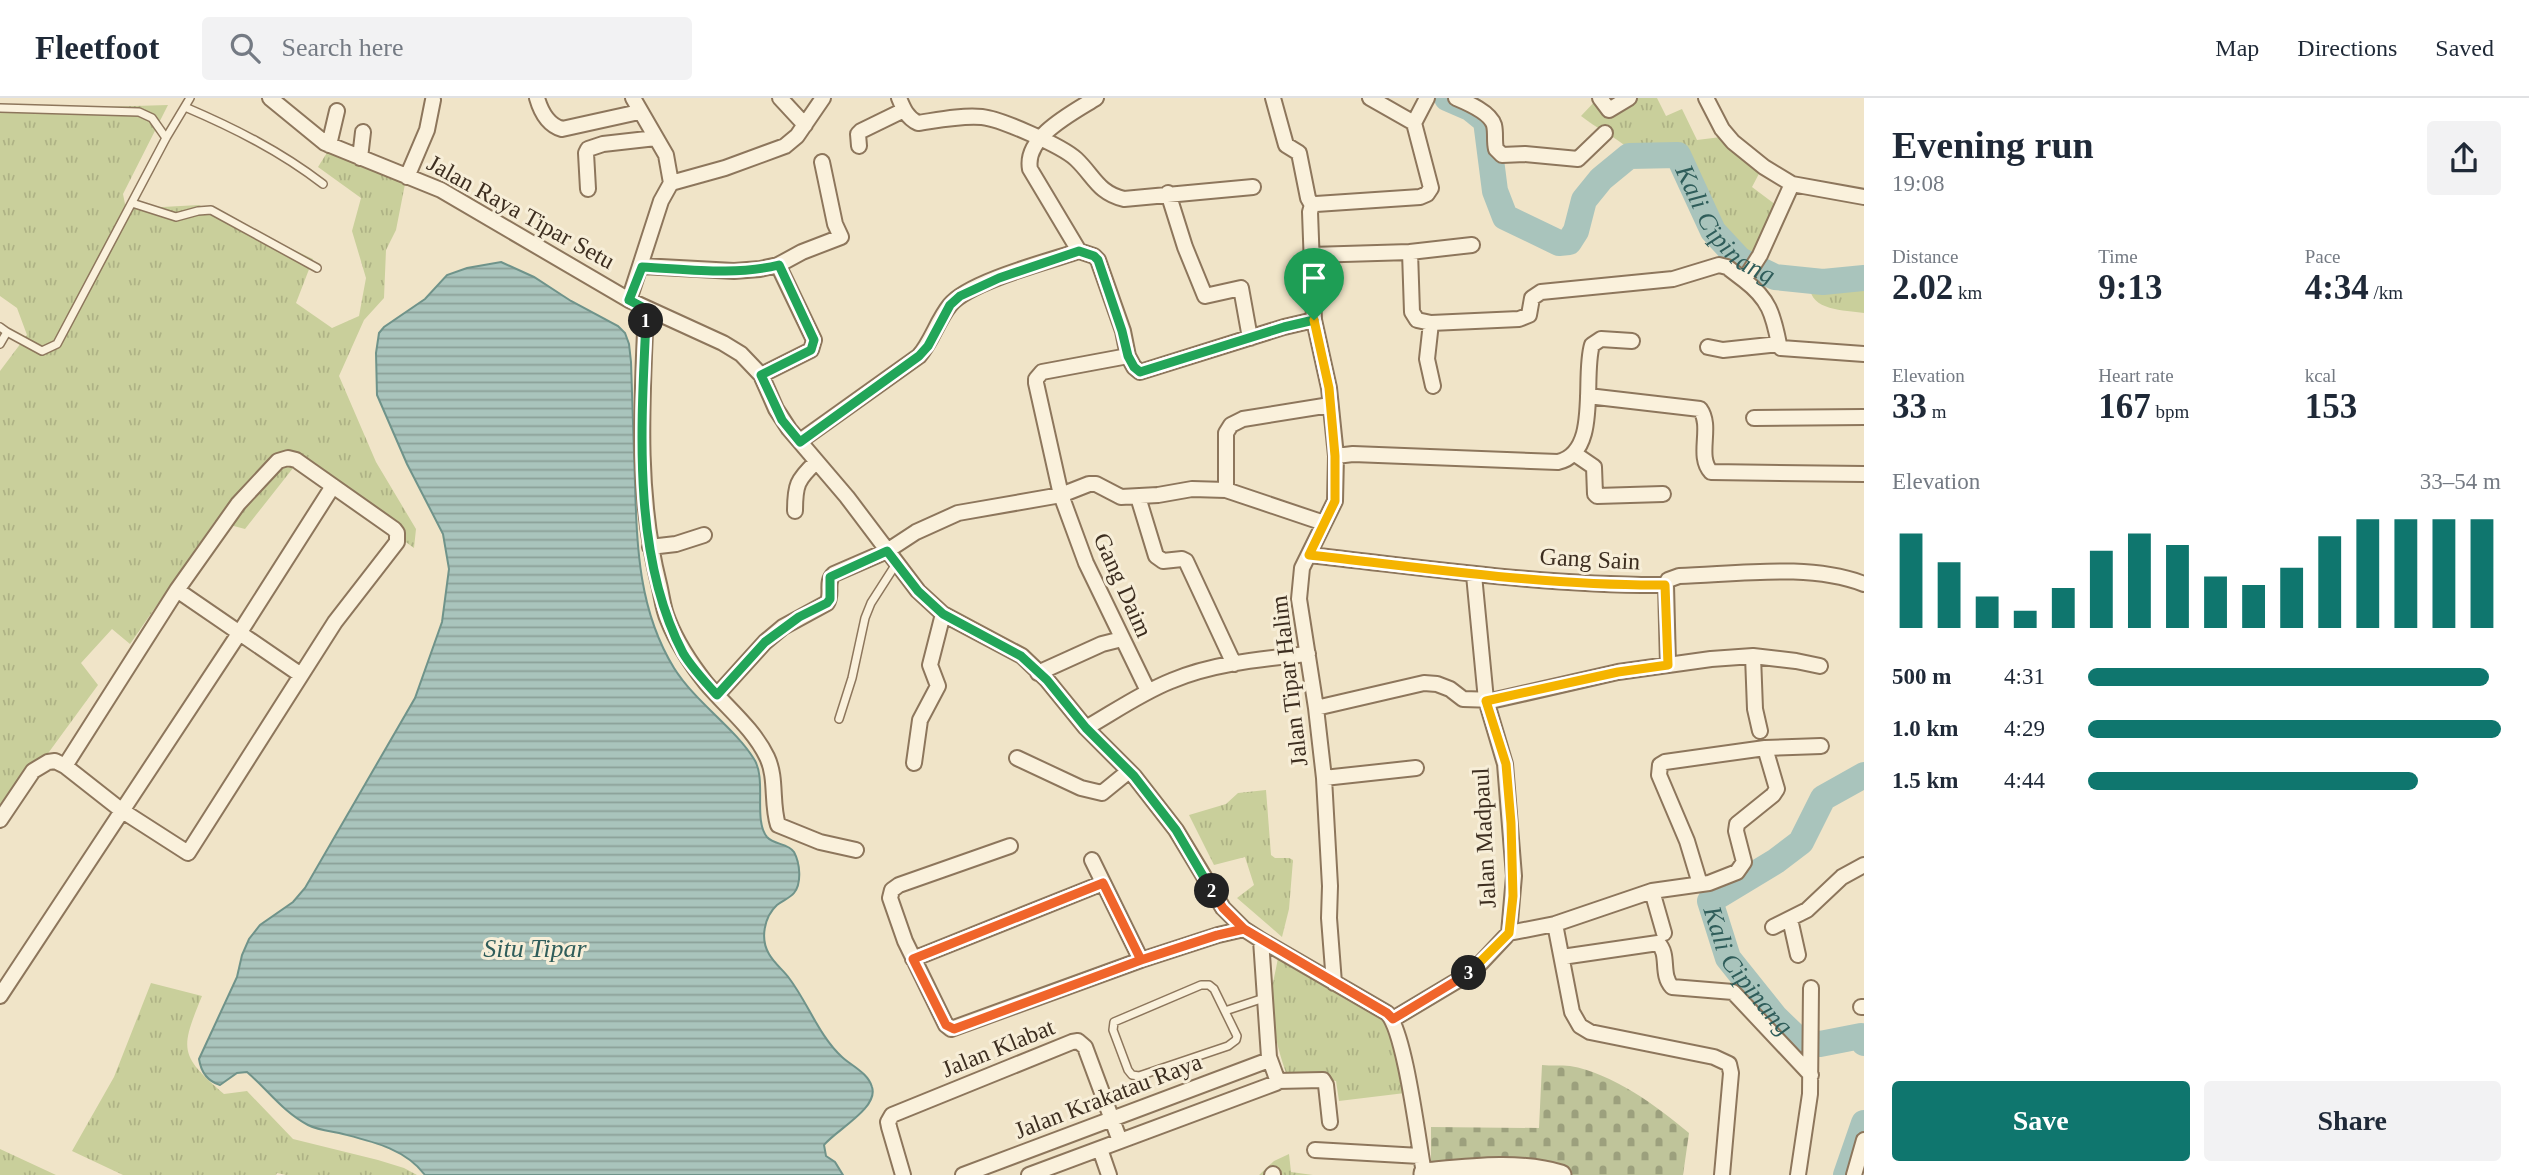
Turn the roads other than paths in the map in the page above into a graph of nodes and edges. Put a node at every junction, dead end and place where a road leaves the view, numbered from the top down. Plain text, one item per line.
1 (190, 98) edge
2 (270, 98) edge
3 (537, 98) edge
4 (633, 98) edge
5 (780, 98) edge
6 (823, 98) edge
7 (1096, 98) edge
8 (1273, 98) edge
9 (1370, 98) edge
10 (1427, 98) edge
11 (1456, 98) edge
12 (1600, 98) edge
13 (1629, 98) edge
14 (1706, 98) edge
15 (433, 100) edge
16 (902, 104) edge
17 (185, 107) junction
18 (0, 108) edge
19 (337, 111) dead end
20 (639, 112) junction
21 (1415, 121) junction
22 (805, 125) junction
23 (363, 132) dead end
24 (1605, 133) dead end
25 (166, 138) junction
26 (656, 138) junction
27 (1039, 139) junction
28 (329, 145) junction
29 (859, 146) dead end
30 (360, 158) junction
31 (822, 162) dead end
32 (407, 177) junction
33 (671, 183) junction
34 (323, 184) dead end
35 (1792, 184) junction
36 (1253, 187) dead end
37 (588, 189) dead end
38 (1168, 194) junction
39 (1864, 197) edge
40 (132, 202) junction
41 (1312, 205) junction
42 (1472, 245) dead end
43 (1079, 251) junction
44 (1410, 252) junction
45 (1311, 255) junction
46 (779, 265) junction
47 (642, 267) junction
48 (317, 268) dead end
49 (1745, 278) junction
50 (629, 300) junction
51 (646, 309) junction
52 (1314, 320) junction
53 (1431, 323) junction
54 (4, 330) edge
55 (1250, 338) junction
56 (1632, 341) dead end
57 (0, 344) edge
58 (1779, 344) junction
59 (1708, 347) dead end
60 (1864, 354) edge
61 (1128, 356) junction
62 (761, 375) junction
63 (1433, 386) dead end
64 (1588, 396) junction
65 (1330, 405) junction
66 (1864, 417) edge
67 (1754, 418) dead end
68 (800, 442) junction
69 (1575, 454) junction
70 (1335, 456) junction
71 (816, 462) junction
72 (1864, 474) edge
73 (333, 486) junction
74 (1226, 489) junction
75 (1663, 494) dead end
76 (1061, 495) junction
77 (1138, 496) junction
78 (795, 511) dead end
79 (1324, 523) junction
80 (704, 535) dead end
81 (650, 547) junction
82 (887, 551) junction
83 (1309, 555) junction
84 (897, 563) junction
85 (1474, 575) junction
86 (1864, 584) edge
87 (1665, 585) junction
88 (177, 590) junction
89 (943, 614) junction
90 (240, 632) junction
91 (1122, 639) junction
92 (1308, 654) junction
93 (1753, 656) junction
94 (1234, 664) junction
95 (1668, 665) junction
96 (1820, 666) dead end
97 (1038, 673) junction
98 (301, 675) junction
99 (1148, 691) junction
100 (717, 695) junction
101 (1486, 701) junction
102 (1316, 708) junction
103 (839, 719) dead end
104 (1086, 728) junction
105 (1760, 731) dead end
106 (1821, 746) dead end
107 (1765, 748) junction
108 (1017, 758) dead end
109 (914, 763) dead end
110 (65, 766) junction
111 (1416, 768) dead end
112 (1129, 771) junction
113 (1324, 778) junction
114 (121, 810) junction
115 (0, 820) edge
116 (1010, 846) dead end
117 (856, 850) dead end
118 (1092, 860) dead end
119 (1864, 865) edge
120 (1103, 883) junction
121 (1700, 884) junction
122 (1651, 891) junction
123 (1790, 919) junction
124 (1555, 924) junction
125 (1773, 927) dead end
126 (1244, 929) junction
127 (1509, 933) junction
128 (1664, 933) dead end
129 (1261, 940) junction
130 (1798, 955) dead end
131 (1562, 957) junction
132 (913, 959) junction
133 (1141, 960) junction
134 (1334, 983) junction
135 (1811, 988) dead end
136 (0, 996) edge
137 (1265, 998) junction
138 (1225, 1011) junction
139 (1393, 1019) junction
140 (1269, 1060) junction
141 (1811, 1075) junction
142 (1277, 1081) junction
143 (1112, 1119) junction
144 (1330, 1122) dead end
145 (1864, 1140) edge
146 (1120, 1141) junction
147 (1100, 1149) junction
148 (1315, 1150) dead end
149 (1423, 1168) edge
150 (903, 1175) edge
151 (963, 1175) edge
152 (1029, 1175) edge
153 (1109, 1175) edge
154 (1562, 1175) edge
155 (1722, 1175) edge
156 (1798, 1175) edge
157 (1854, 1175) edge

1 - 17 lane
2 - 28 street, Jalan Raya Tipar Setu
3 - 20 street
4 - 20 street
5 - 22 street
6 - 22 street
7 - 27 street
8 - 41 street, Jalan Tipar Halim
9 - 21 street
10 - 21 street
11 - 24 street
12 - 13 street
14 - 35 street
15 - 32 street
16 - 27 street
16 - 29 street
17 - 25 lane
17 - 34 lane
18 - 25 lane
19 - 28 street
20 - 26 street
21 - 41 street
22 - 33 street
23 - 30 street
25 - 40 lane
26 - 33 street
26 - 37 street
27 - 38 street
27 - 43 street
28 - 30 street, Jalan Raya Tipar Setu
30 - 32 street, Jalan Raya Tipar Setu
31 - 46 street
32 - 50 street, Jalan Raya Tipar Setu
33 - 47 street
35 - 39 street
35 - 49 street
36 - 38 street
38 - 55 street
40 - 48 lane
40 - 54 lane
41 - 45 street, Jalan Tipar Halim
42 - 44 street
43 - 61 street
43 - 68 street
44 - 45 street
44 - 53 street
45 - 52 street, Jalan Tipar Halim
46 - 47 street
46 - 62 street
47 - 50 street
49 - 53 street
49 - 58 street
50 - 51 street, Jalan Raya Tipar Setu
51 - 62 street, Jalan Raya Tipar Setu
51 - 81 street
52 - 55 street
52 - 65 street, Jalan Tipar Halim
53 - 63 street
54 - 57 lane
55 - 61 street
56 - 64 street
58 - 59 street
58 - 60 street
61 - 76 street, Gang Daim
62 - 68 street, Jalan Raya Tipar Setu
64 - 69 street
64 - 72 street
65 - 70 street, Jalan Tipar Halim
65 - 74 street
66 - 67 street
68 - 71 street, Jalan Raya Tipar Setu
69 - 70 street
69 - 75 street
70 - 79 street, Jalan Tipar Halim
71 - 78 street
71 - 82 street, Jalan Raya Tipar Setu
73 - 88 street
73 - 90 street
73 - 98 street
74 - 77 street
74 - 79 street
76 - 77 street
76 - 82 street
76 - 91 street, Gang Daim
77 - 94 street
79 - 83 street, Jalan Tipar Halim
80 - 81 street
81 - 100 street
82 - 84 street, Jalan Raya Tipar Setu
82 - 100 street
83 - 85 street, Gang Sain
83 - 92 street, Jalan Tipar Halim
84 - 89 street, Jalan Raya Tipar Setu
84 - 103 lane
85 - 87 street, Gang Sain
85 - 101 street, Jalan Madpaul
86 - 87 street, Gang Sain
87 - 95 street
88 - 90 street
88 - 110 street
89 - 97 street, Jalan Raya Tipar Setu
89 - 109 street
90 - 98 street
90 - 114 street
91 - 97 street
91 - 99 street, Gang Daim
92 - 94 street
92 - 102 street, Jalan Tipar Halim
93 - 95 street
93 - 96 street
93 - 105 street
94 - 99 street
95 - 101 street
97 - 104 street, Jalan Raya Tipar Setu
98 - 114 street
99 - 104 street
100 - 117 street
101 - 102 street
101 - 127 street, Jalan Madpaul
102 - 113 street, Jalan Tipar Halim
104 - 112 street, Jalan Raya Tipar Setu
106 - 107 street
107 - 121 street
107 - 121 street
108 - 112 street
110 - 114 street
110 - 115 street
111 - 113 street
112 - 126 street, Jalan Raya Tipar Setu
113 - 134 street, Jalan Tipar Halim
114 - 136 street
116 - 132 street
118 - 120 street
119 - 123 street
120 - 132 street
120 - 133 street
121 - 122 street
122 - 124 street
122 - 128 street
123 - 125 street
123 - 130 street
124 - 127 street
124 - 131 street
126 - 129 street, Jalan Raya Tipar Setu
126 - 133 street
127 - 139 street
129 - 134 street, Jalan Raya Tipar Setu
129 - 137 street
131 - 141 street
131 - 155 street
132 - 133 street
134 - 139 street, Jalan Raya Tipar Setu
135 - 141 street
137 - 138 lane
137 - 140 street
138 - 138 lane
139 - 149 street
140 - 142 street
140 - 143 street, Jalan Krakatau Raya
141 - 156 street
142 - 144 street, Jalan Krakatau Raya
142 - 146 street, Jalan Krakatau Raya
143 - 146 street, Jalan Klabat
143 - 150 street, Jalan Klabat
143 - 151 street, Jalan Krakatau Raya
145 - 157 street
146 - 147 street, Jalan Krakatau Raya
147 - 152 street, Jalan Krakatau Raya
147 - 153 street
148 - 149 street
149 - 154 street

